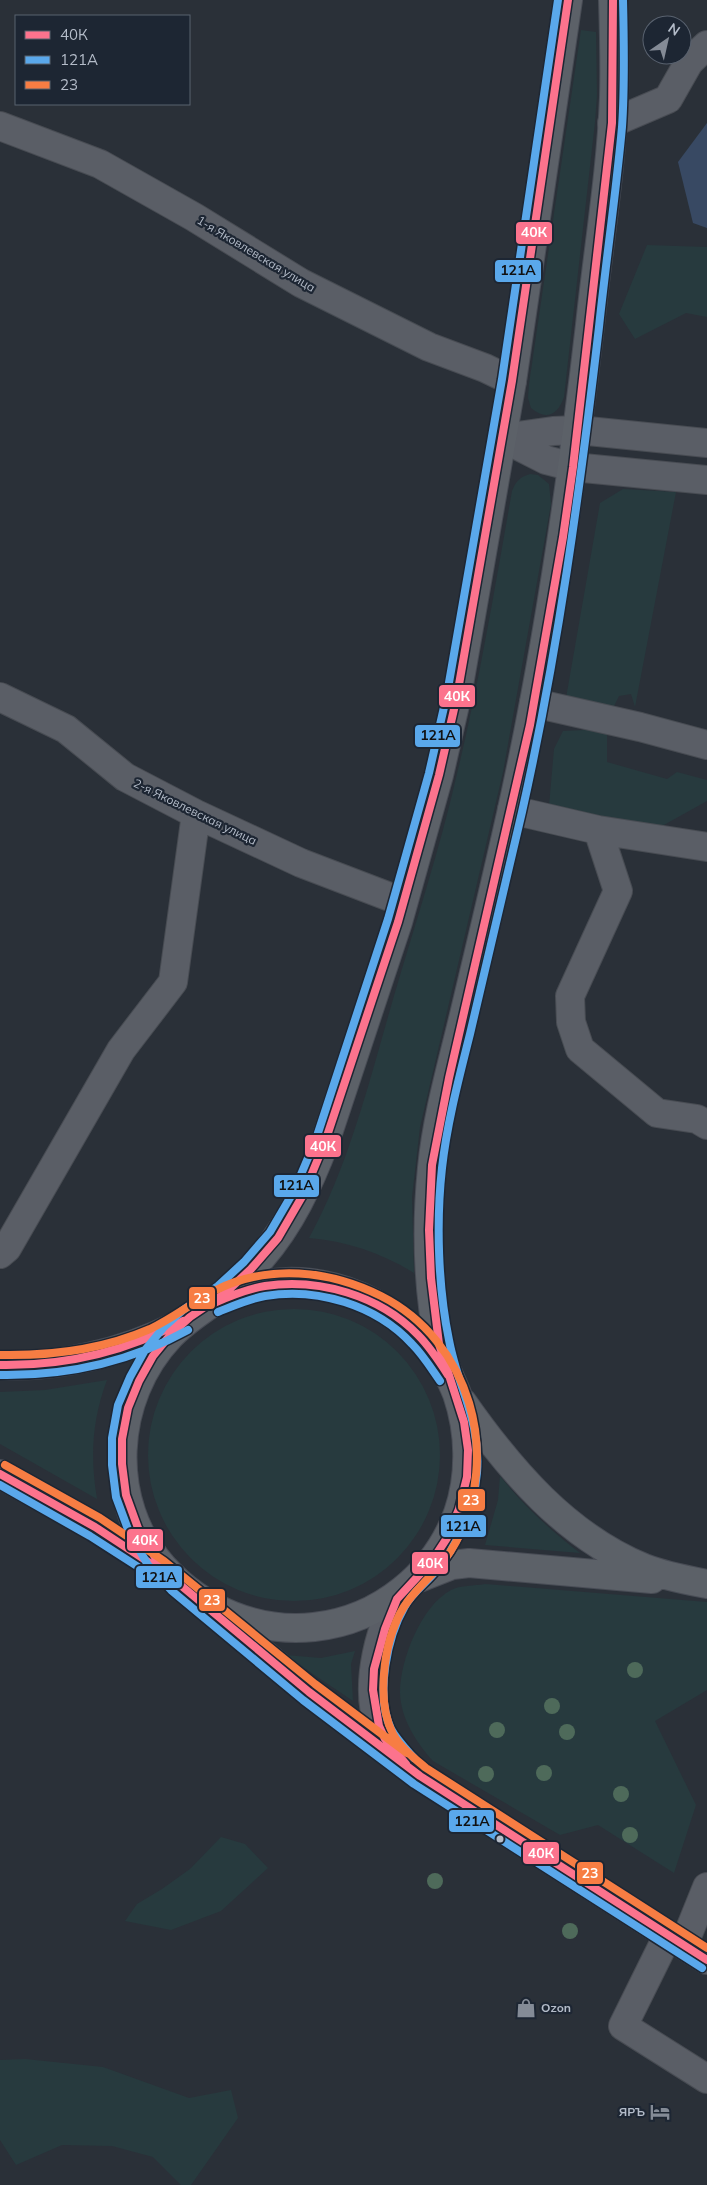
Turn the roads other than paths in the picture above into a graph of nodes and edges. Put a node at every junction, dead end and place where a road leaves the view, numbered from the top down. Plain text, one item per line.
1 (568, 0) edge
2 (613, 0) edge
3 (707, 45) edge
4 (612, 123) junction
5 (0, 126) edge
6 (512, 381) junction
7 (578, 430) junction
8 (503, 438) junction
9 (707, 443) edge
10 (574, 466) junction
11 (707, 480) edge
12 (0, 697) edge
13 (534, 703) junction
14 (707, 745) edge
15 (512, 810) junction
16 (196, 814) junction
17 (598, 830) junction
18 (707, 847) edge
19 (403, 902) junction
20 (707, 1125) edge
21 (0, 1254) edge
22 (199, 1312) junction
23 (0, 1365) edge
24 (453, 1386) junction
25 (0, 1474) edge
26 (410, 1584) junction
27 (707, 1584) edge
28 (187, 1590) junction
29 (420, 1776) junction
30 (707, 1887) edge
31 (676, 1940) junction
32 (707, 1960) edge
33 (707, 2080) edge

1 - 6 main road
2 - 4 main road
3 - 4 street
4 - 7 main road
5 - 6 street, 1-я Яковлевская улица
6 - 8 main road
7 - 8 street
7 - 9 street
7 - 10 main road
8 - 10 street
8 - 19 main road
10 - 11 street
10 - 13 main road
12 - 16 street, 2-я Яковлевская улица
13 - 14 street
13 - 15 main road
15 - 17 street
15 - 24 main road
16 - 19 street, 2-я Яковлевская улица
16 - 21 street
17 - 18 street
17 - 20 street
19 - 22 main road
22 - 23 main road
22 - 24 main road
22 - 28 main road
24 - 26 main road
24 - 27 main road
25 - 28 main road
26 - 27 main road
26 - 28 main road
26 - 29 street
28 - 29 street
29 - 31 street
30 - 31 street
31 - 32 street
31 - 33 street

